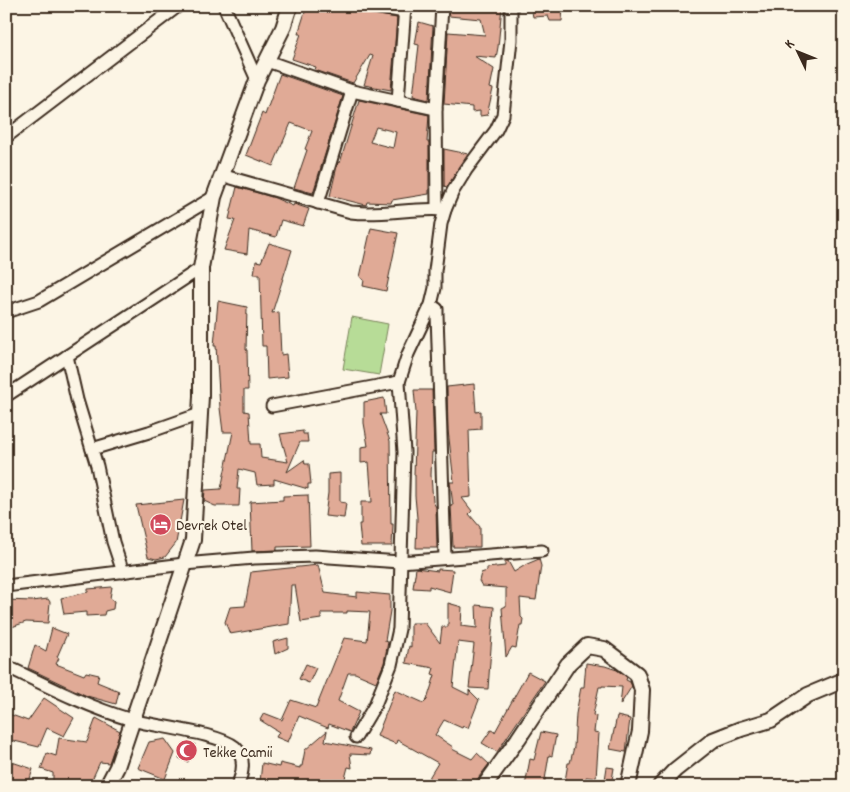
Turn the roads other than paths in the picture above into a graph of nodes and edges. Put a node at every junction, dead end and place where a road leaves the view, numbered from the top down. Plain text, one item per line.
1 (178, 6) edge
2 (224, 6) edge
3 (290, 6) edge
4 (370, 6) edge
5 (442, 6) edge
6 (511, 6) edge
7 (405, 9) edge
8 (266, 61) junction
9 (257, 80) junction
10 (352, 91) junction
11 (398, 101) junction
12 (436, 110) junction
13 (6, 137) edge
14 (221, 175) junction
15 (214, 197) junction
16 (318, 203) junction
17 (441, 209) junction
18 (201, 268) junction
19 (432, 305) junction
20 (6, 312) edge
21 (67, 356) junction
22 (399, 382) junction
23 (6, 396) edge
24 (272, 406) dead end
25 (200, 414) junction
26 (92, 449) junction
27 (542, 550) dead end
28 (445, 558) junction
29 (400, 562) junction
30 (184, 564) junction
31 (123, 572) junction
32 (6, 586) edge
33 (6, 666) edge
34 (844, 680) edge
35 (132, 720) junction
36 (356, 737) dead end
37 (107, 786) edge
38 (237, 786) edge
39 (484, 786) edge
40 (628, 786) edge
41 (660, 786) edge

1 - 13 street
2 - 9 street
3 - 8 street
4 - 7 street
5 - 12 street
6 - 17 street
7 - 11 street
8 - 9 street
8 - 10 street
9 - 14 street
10 - 11 street
10 - 16 street
11 - 12 street
12 - 17 street
14 - 15 street
14 - 16 street
15 - 18 street
15 - 20 street
16 - 17 street
17 - 19 street
18 - 21 street
18 - 25 street
19 - 22 street
19 - 28 street
21 - 23 street
21 - 26 street
22 - 24 street
22 - 29 street
25 - 26 street
25 - 30 street
26 - 31 street
27 - 28 street
28 - 29 street
29 - 30 street
29 - 36 street
30 - 31 street
30 - 35 street
31 - 32 street
33 - 35 street
34 - 41 street
35 - 37 street
35 - 38 street
39 - 40 street

